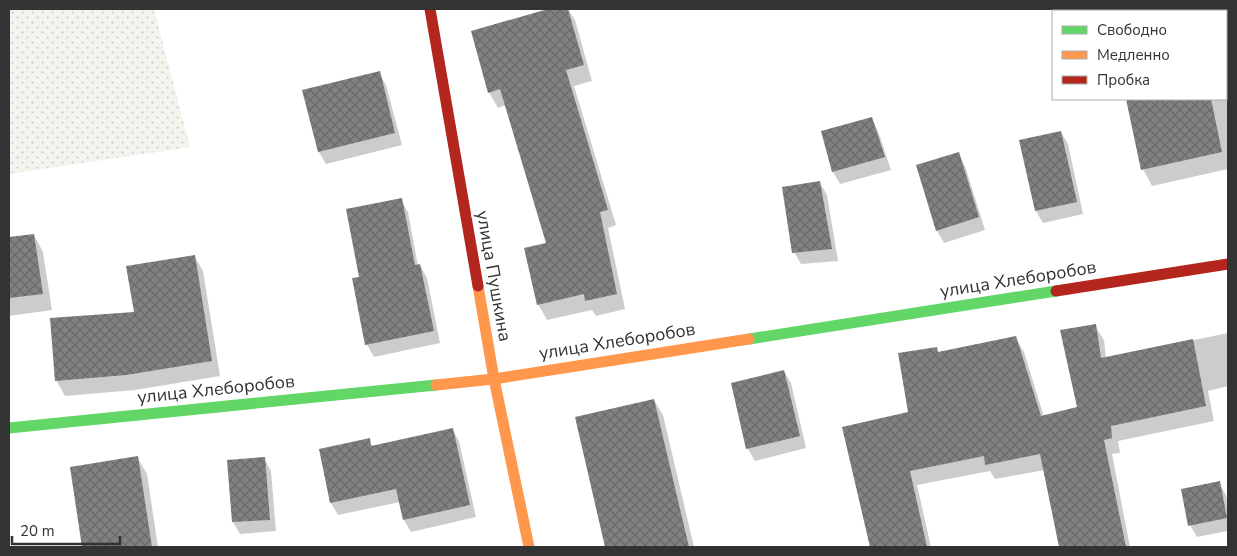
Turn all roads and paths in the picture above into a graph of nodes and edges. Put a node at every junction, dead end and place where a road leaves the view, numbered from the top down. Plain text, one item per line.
1 (430, 9) edge
2 (1228, 264) edge
3 (494, 378) junction
4 (9, 428) edge
5 (529, 547) edge

1 - 3 street, улица Пушкина
2 - 3 street, улица Хлеборобов
3 - 4 street, улица Хлеборобов
3 - 5 street, улица Пушкина

